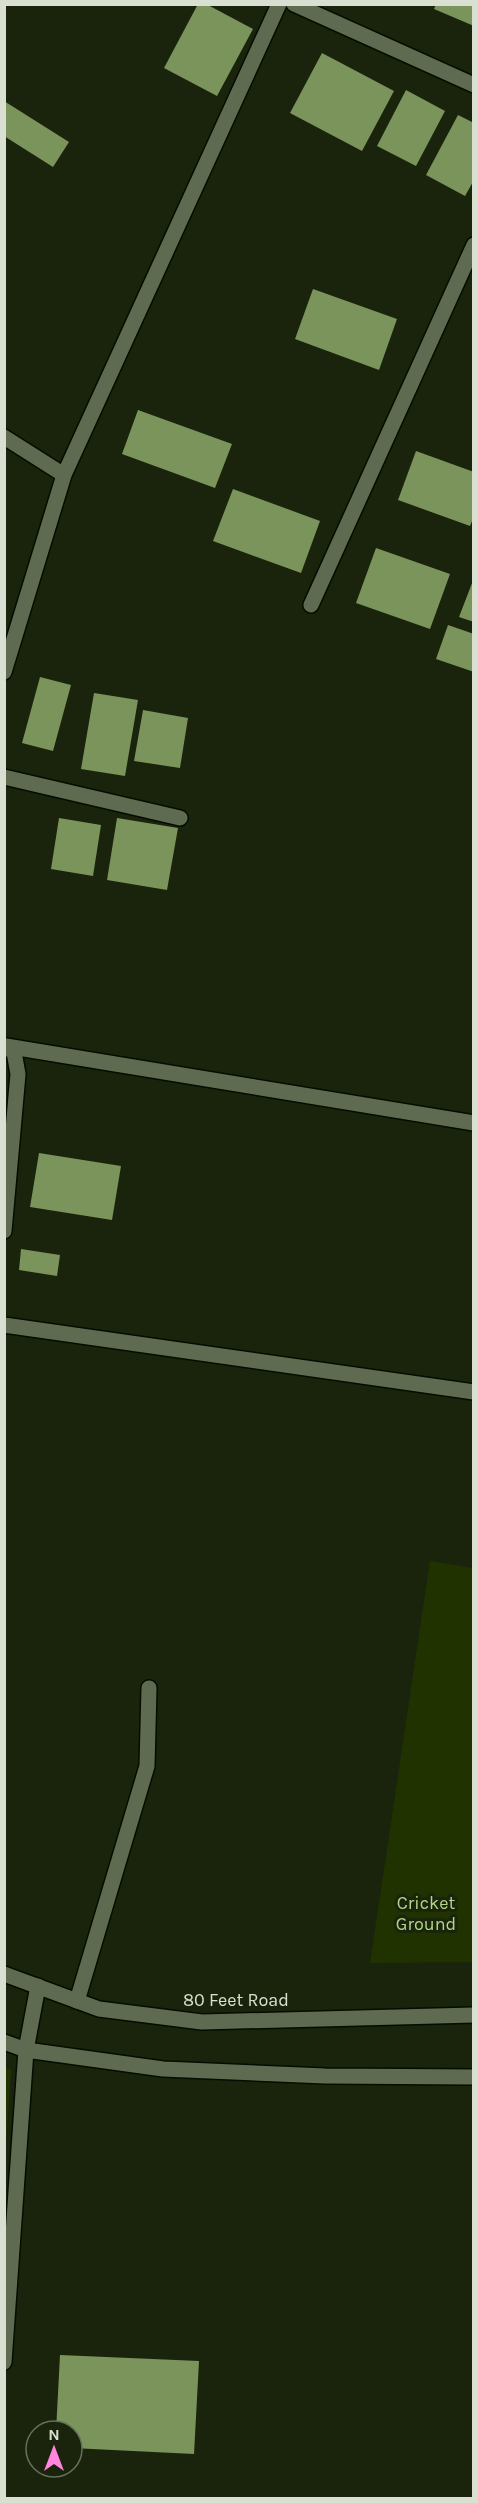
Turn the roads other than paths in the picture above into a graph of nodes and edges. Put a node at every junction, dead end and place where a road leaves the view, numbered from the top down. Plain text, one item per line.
1 (279, 4) edge
2 (294, 4) edge
3 (474, 85) edge
4 (474, 245) edge
5 (4, 437) edge
6 (64, 475) junction
7 (311, 605) dead end
8 (4, 672) edge
9 (4, 777) edge
10 (180, 818) dead end
11 (5, 1046) edge
12 (474, 1123) edge
13 (4, 1231) edge
14 (4, 1325) edge
15 (474, 1392) edge
16 (148, 1688) dead end
17 (4, 1974) edge
18 (38, 1986) junction
19 (77, 2001) junction
20 (474, 2015) edge
21 (4, 2042) edge
22 (26, 2050) junction
23 (474, 2077) edge
24 (4, 2362) edge

1 - 6 street
2 - 3 street
4 - 7 street
5 - 6 street
6 - 8 street
9 - 10 street
11 - 12 street
11 - 13 street
14 - 15 street
16 - 19 street
17 - 18 street, 80 Feet Road
18 - 19 street, 80 Feet Road
18 - 22 street
19 - 20 street, 80 Feet Road
21 - 22 street
22 - 23 street
22 - 24 street

